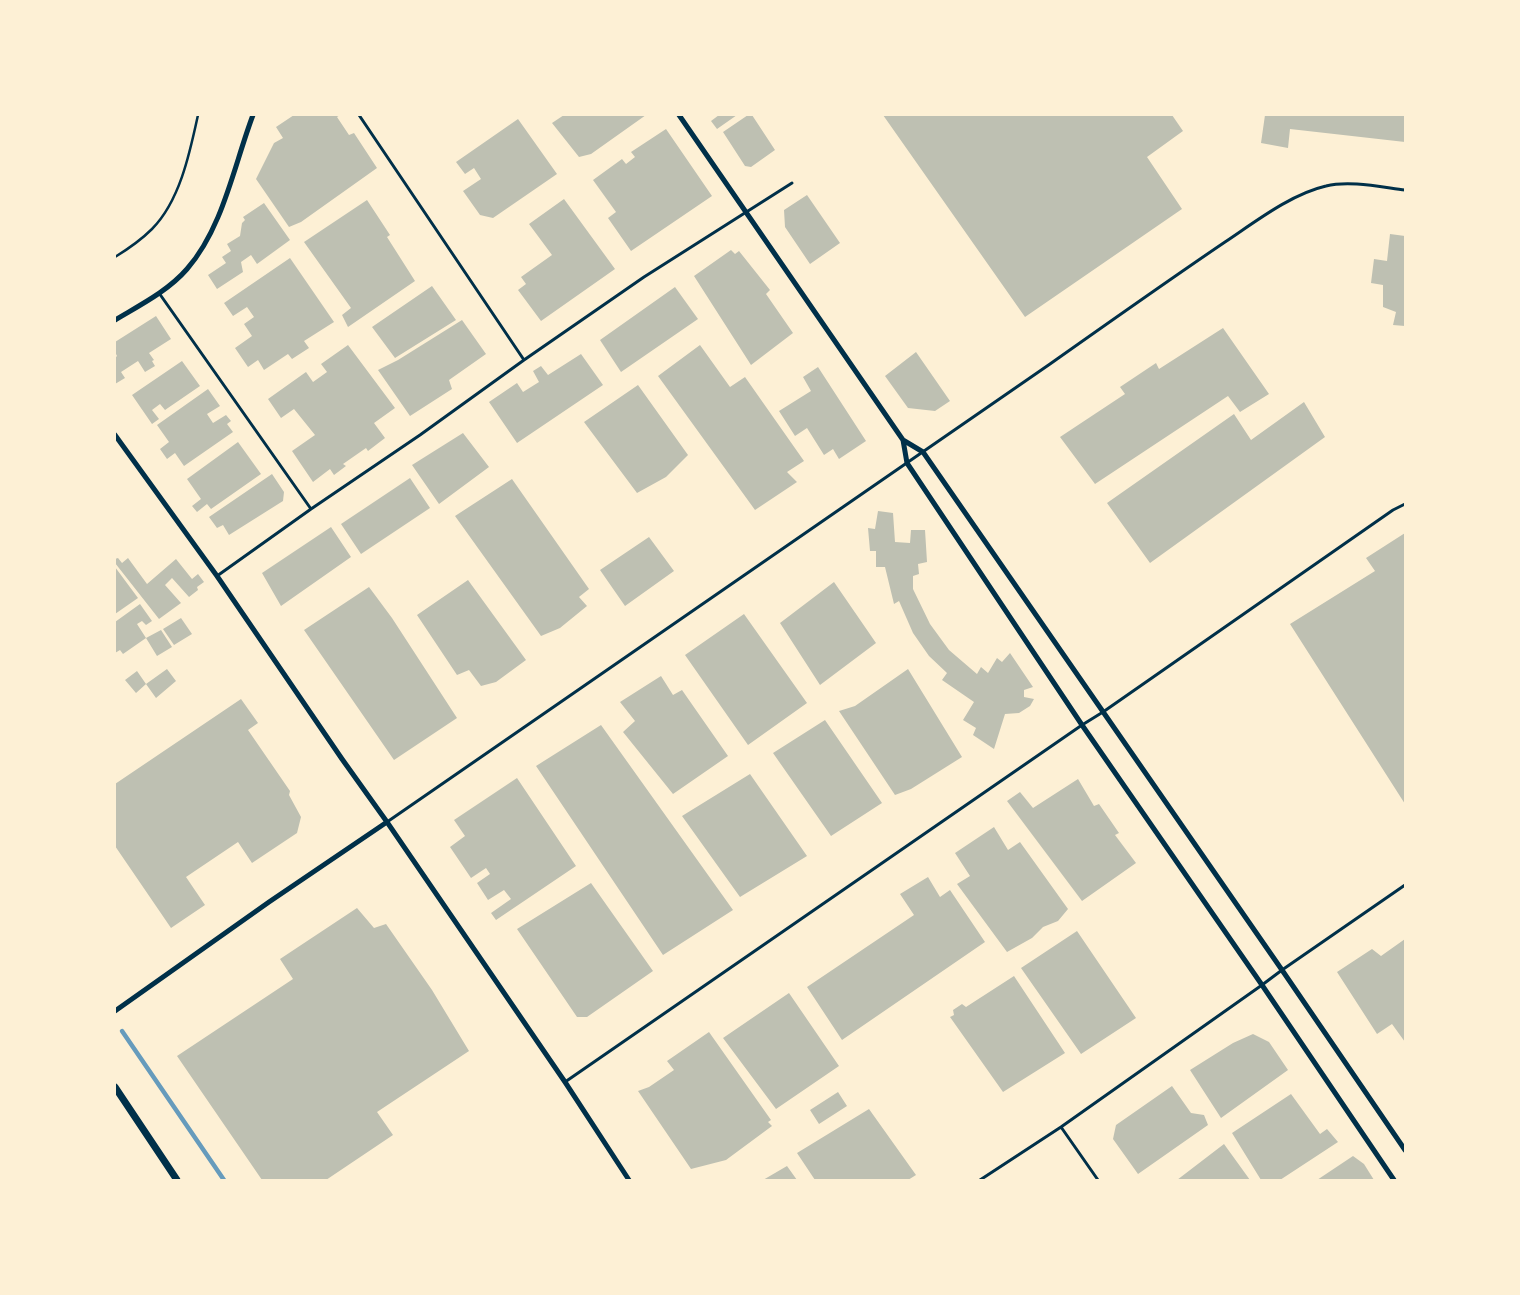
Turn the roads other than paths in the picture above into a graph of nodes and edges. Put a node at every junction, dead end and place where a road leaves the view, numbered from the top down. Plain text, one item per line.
1 (253, 115) edge
2 (359, 115) edge
3 (679, 115) edge
4 (792, 183) dead end
5 (1405, 190) edge
6 (748, 212) junction
7 (159, 293) junction
8 (115, 320) edge
9 (524, 360) junction
10 (115, 436) edge
11 (903, 440) junction
12 (923, 452) junction
13 (907, 463) junction
14 (1405, 504) edge
15 (311, 509) junction
16 (217, 576) junction
17 (1104, 712) junction
18 (1082, 725) junction
19 (387, 822) junction
20 (1405, 885) edge
21 (1282, 970) junction
22 (1262, 985) junction
23 (115, 1011) edge
24 (565, 1082) junction
25 (115, 1087) edge
26 (1061, 1127) junction
27 (1405, 1150) edge
28 (176, 1180) edge
29 (629, 1180) edge
30 (980, 1180) edge
31 (1098, 1180) edge
32 (1394, 1180) edge

1 - 7 street
2 - 9 lane
3 - 6 street
4 - 6 lane
5 - 12 lane
6 - 9 lane
6 - 11 street
7 - 8 street
7 - 15 lane
9 - 15 lane
10 - 16 street
11 - 12 street
11 - 13 street
12 - 13 lane
12 - 17 street
13 - 18 street
13 - 19 lane
14 - 17 lane
15 - 16 lane
16 - 19 street
17 - 18 lane
17 - 21 street
18 - 22 street
18 - 24 lane
19 - 23 street
19 - 24 street
20 - 21 lane
21 - 22 lane
21 - 27 street
22 - 26 lane
22 - 32 street
24 - 29 street
25 - 28 street
26 - 30 lane
26 - 31 lane

